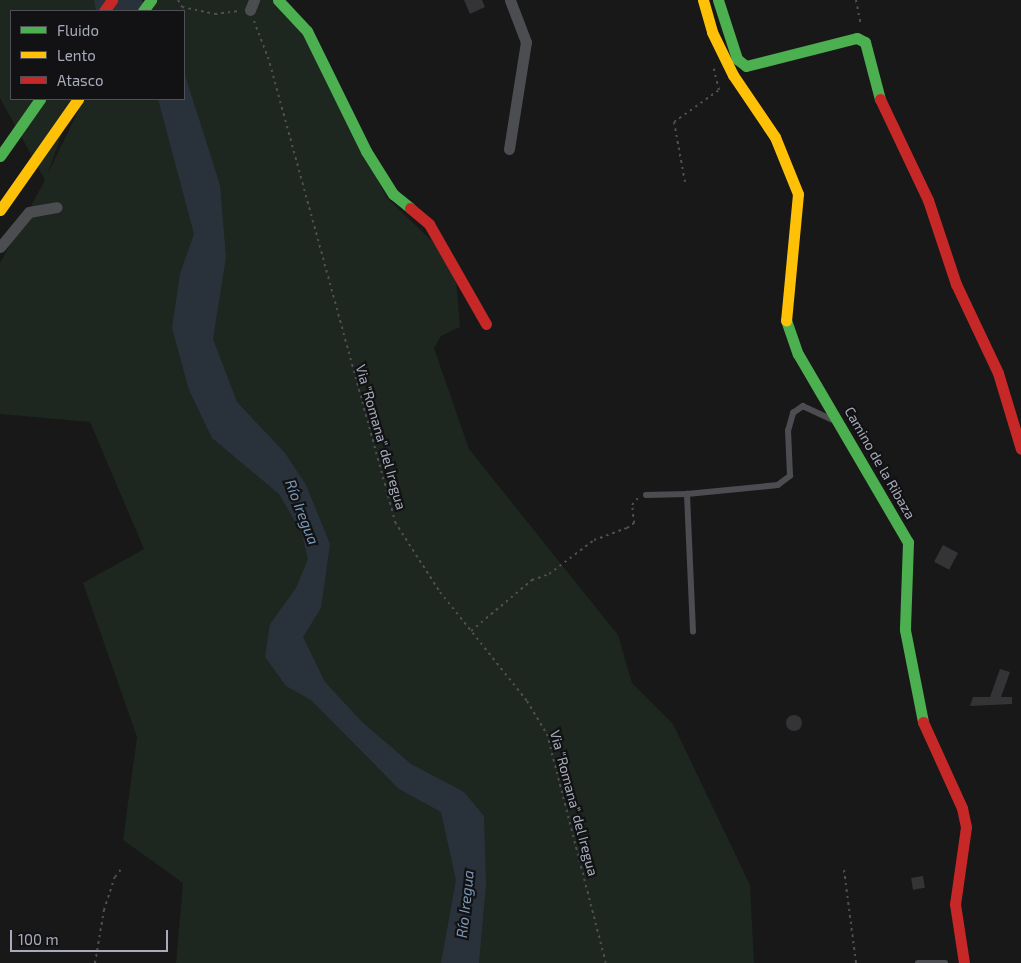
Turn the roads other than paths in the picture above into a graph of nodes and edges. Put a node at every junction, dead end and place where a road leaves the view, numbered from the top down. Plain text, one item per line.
1 (278, 0) edge
2 (510, 0) edge
3 (703, 0) edge
4 (718, 0) edge
5 (39, 100) edge
6 (77, 100) edge
7 (509, 149) dead end
8 (0, 156) edge
9 (57, 207) dead end
10 (0, 210) edge
11 (0, 247) edge
12 (486, 324) dead end
13 (842, 425) junction
14 (1021, 449) edge
15 (687, 494) junction
16 (646, 495) road end
17 (693, 632) dead end
18 (918, 963) edge
19 (945, 963) edge
20 (964, 963) edge

1 - 12 main road
2 - 7 street
3 - 13 main road, Camino de la Ribaza
4 - 14 main road
5 - 8 main road
6 - 10 main road
9 - 11 street
13 - 15 lane
13 - 20 main road, Camino de la Ribaza
15 - 16 lane
15 - 17 lane
18 - 19 lane

